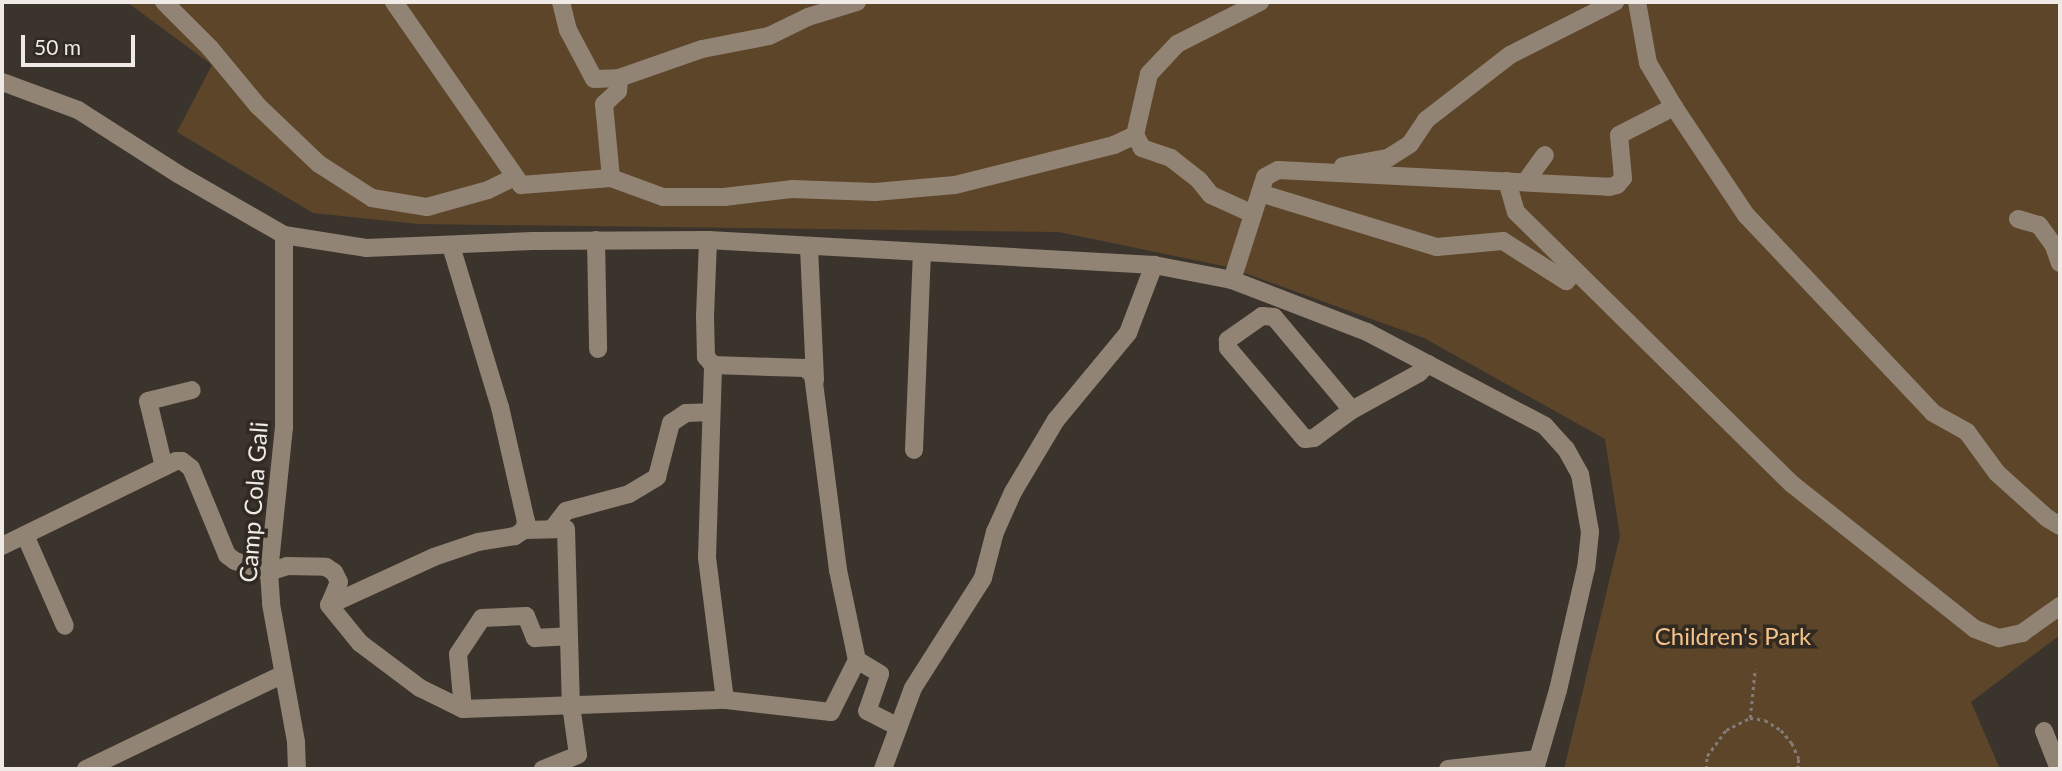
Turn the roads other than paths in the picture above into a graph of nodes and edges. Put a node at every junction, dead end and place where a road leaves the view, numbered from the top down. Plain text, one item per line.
1 (164, 2) edge
2 (394, 2) edge
3 (561, 2) edge
4 (857, 2) edge
5 (1260, 2) edge
6 (1615, 2) edge
7 (1637, 2) edge
8 (619, 78) junction
9 (2, 82) edge
10 (1674, 107) junction
11 (1135, 135) junction
12 (1545, 155) dead end
13 (1312, 172) junction
14 (515, 177) junction
15 (611, 178) junction
16 (1507, 181) junction
17 (1526, 181) junction
18 (1260, 192) junction
19 (1253, 214) junction
20 (2018, 219) dead end
21 (284, 235) junction
22 (596, 240) junction
23 (708, 240) junction
24 (451, 246) junction
25 (809, 247) junction
26 (922, 252) junction
27 (2060, 262) edge
28 (1154, 265) junction
29 (1576, 272) junction
30 (1232, 280) junction
31 (1276, 297) junction
32 (1268, 315) junction
33 (598, 349) dead end
34 (1427, 364) junction
35 (713, 365) junction
36 (815, 380) junction
37 (192, 390) dead end
38 (1352, 410) junction
39 (711, 412) junction
40 (914, 450) dead end
41 (164, 467) junction
42 (2060, 526) edge
43 (552, 529) junction
44 (524, 530) junction
45 (25, 535) junction
46 (2, 546) edge
47 (270, 572) junction
48 (329, 605) junction
49 (2060, 606) edge
50 (65, 626) dead end
51 (568, 636) junction
52 (857, 660) junction
53 (283, 674) junction
54 (725, 700) junction
55 (571, 705) junction
56 (463, 709) junction
57 (898, 727) junction
58 (2044, 731) dead end
59 (1536, 764) edge
60 (86, 769) edge
61 (297, 769) edge
62 (542, 769) edge
63 (883, 769) edge
64 (1458, 769) edge
65 (2059, 769) edge

1 - 14 street
2 - 14 street
3 - 8 street
4 - 8 street
5 - 11 street
6 - 13 street
7 - 10 street
8 - 15 street
9 - 21 street
10 - 17 street
10 - 42 street
11 - 15 street
11 - 19 street
12 - 17 street
13 - 16 street
13 - 18 street
14 - 15 street
16 - 17 street
16 - 29 street
18 - 19 street
18 - 29 street
19 - 30 street
20 - 27 street
21 - 24 street
21 - 47 street, Camp Cola Gali
22 - 23 street
22 - 24 street
22 - 33 street
23 - 25 street
23 - 35 street
24 - 44 street
25 - 26 street
25 - 36 street
26 - 28 street
26 - 40 street
28 - 30 street
28 - 57 street
29 - 49 street
30 - 31 street
31 - 32 street
31 - 34 street
32 - 38 street
32 - 38 street
34 - 38 street
34 - 59 street
35 - 36 street
35 - 39 street
36 - 52 street
37 - 41 street
39 - 43 street
39 - 54 street
41 - 45 street
41 - 47 street
43 - 44 street
43 - 51 street
44 - 48 street
45 - 46 street
45 - 50 street
47 - 48 street
47 - 53 street, Camp Cola Gali
48 - 56 street
51 - 55 street
51 - 56 street
52 - 54 street
52 - 57 street
53 - 60 street
53 - 61 street, Camp Cola Gali
54 - 55 street
55 - 56 street
55 - 62 street
57 - 63 street
58 - 65 street
59 - 64 street

